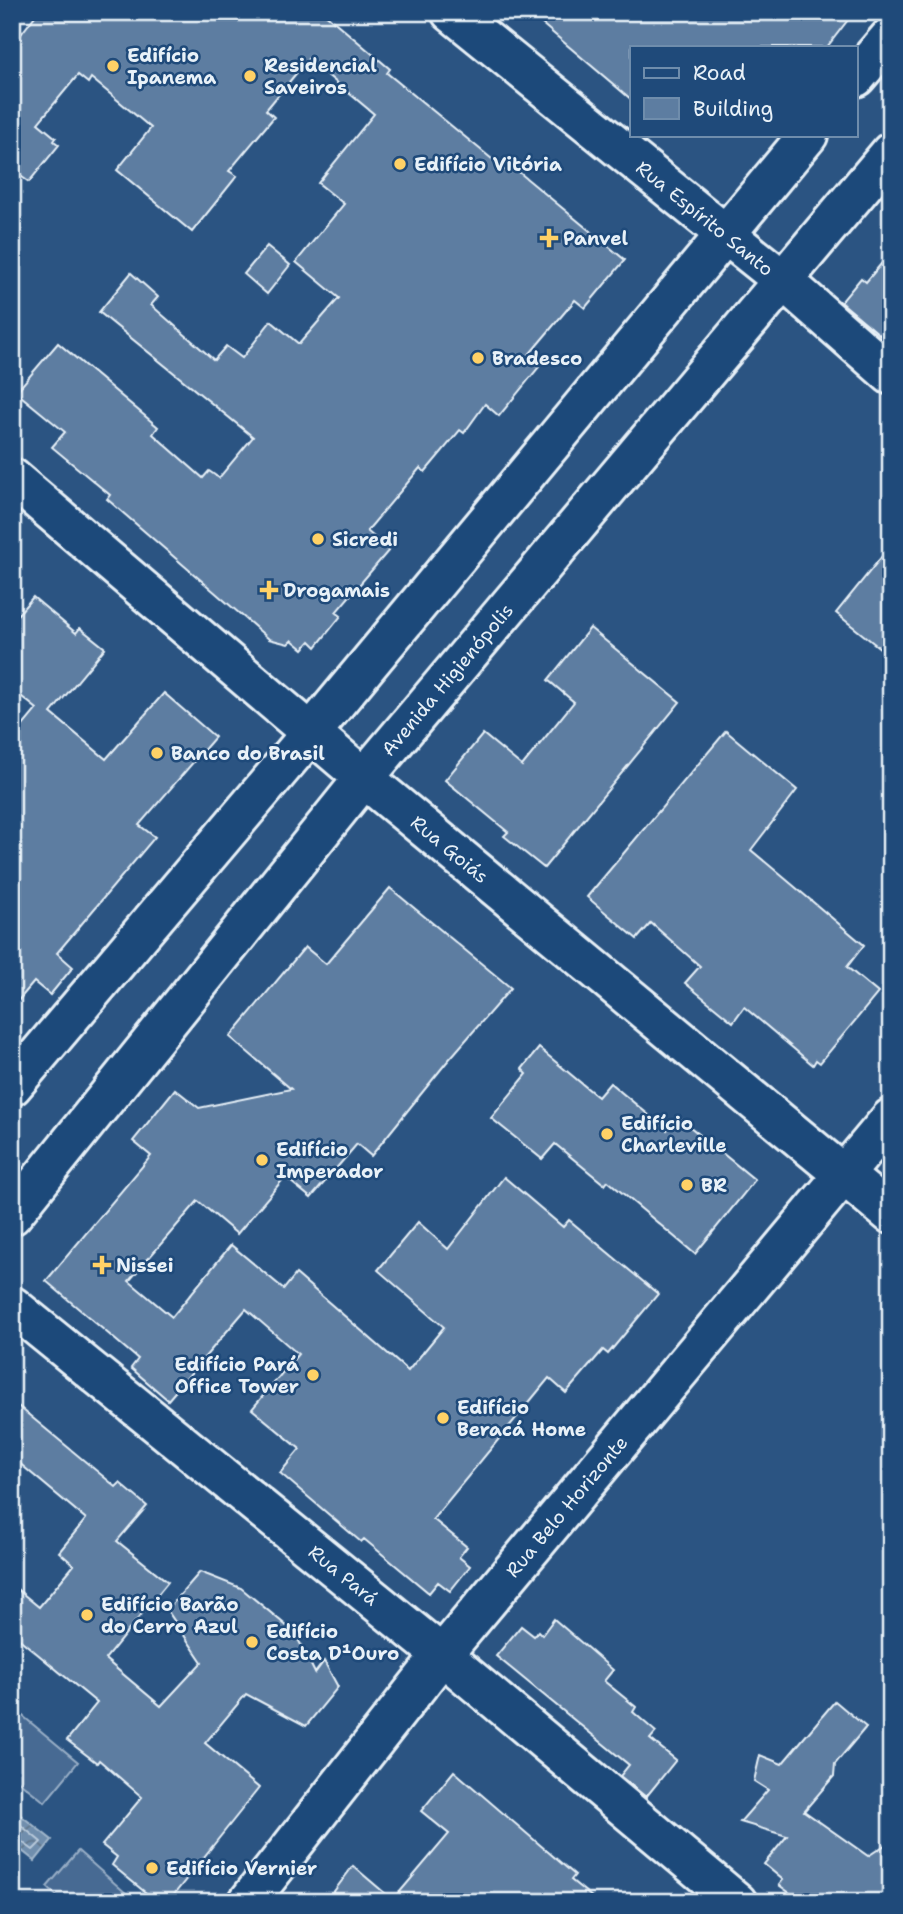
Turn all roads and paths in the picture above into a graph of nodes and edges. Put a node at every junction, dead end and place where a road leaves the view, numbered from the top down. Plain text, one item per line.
1 (452, 12) edge
2 (891, 36) edge
3 (858, 75) edge
4 (807, 136) edge
5 (891, 152) edge
6 (725, 234) junction
7 (784, 281) junction
8 (891, 375) edge
9 (12, 478) edge
10 (311, 733) junction
11 (364, 778) junction
12 (12, 1086) edge
13 (891, 1118) edge
14 (843, 1174) junction
15 (891, 1214) edge
16 (12, 1215) edge
17 (12, 1306) edge
18 (442, 1655) junction
19 (248, 1902) edge
20 (737, 1902) edge

1 - 6 main road, Rua Espírito Santo
2 - 3 main road
4 - 6 main road
5 - 7 main road, Avenida Higienópolis
6 - 7 main road, Rua Espírito Santo
6 - 10 main road
7 - 8 main road, Rua Espírito Santo
7 - 11 main road, Avenida Higienópolis
9 - 10 main road, Rua Goiás
10 - 11 main road, Rua Goiás
10 - 12 main road
11 - 14 main road, Rua Goiás
11 - 16 main road, Avenida Higienópolis
13 - 14 main road, Rua Belo Horizonte
14 - 15 main road, Rua Goiás
14 - 18 main road, Rua Belo Horizonte
17 - 18 main road, Rua Pará
18 - 19 main road, Rua Belo Horizonte
18 - 20 main road, Rua Pará

